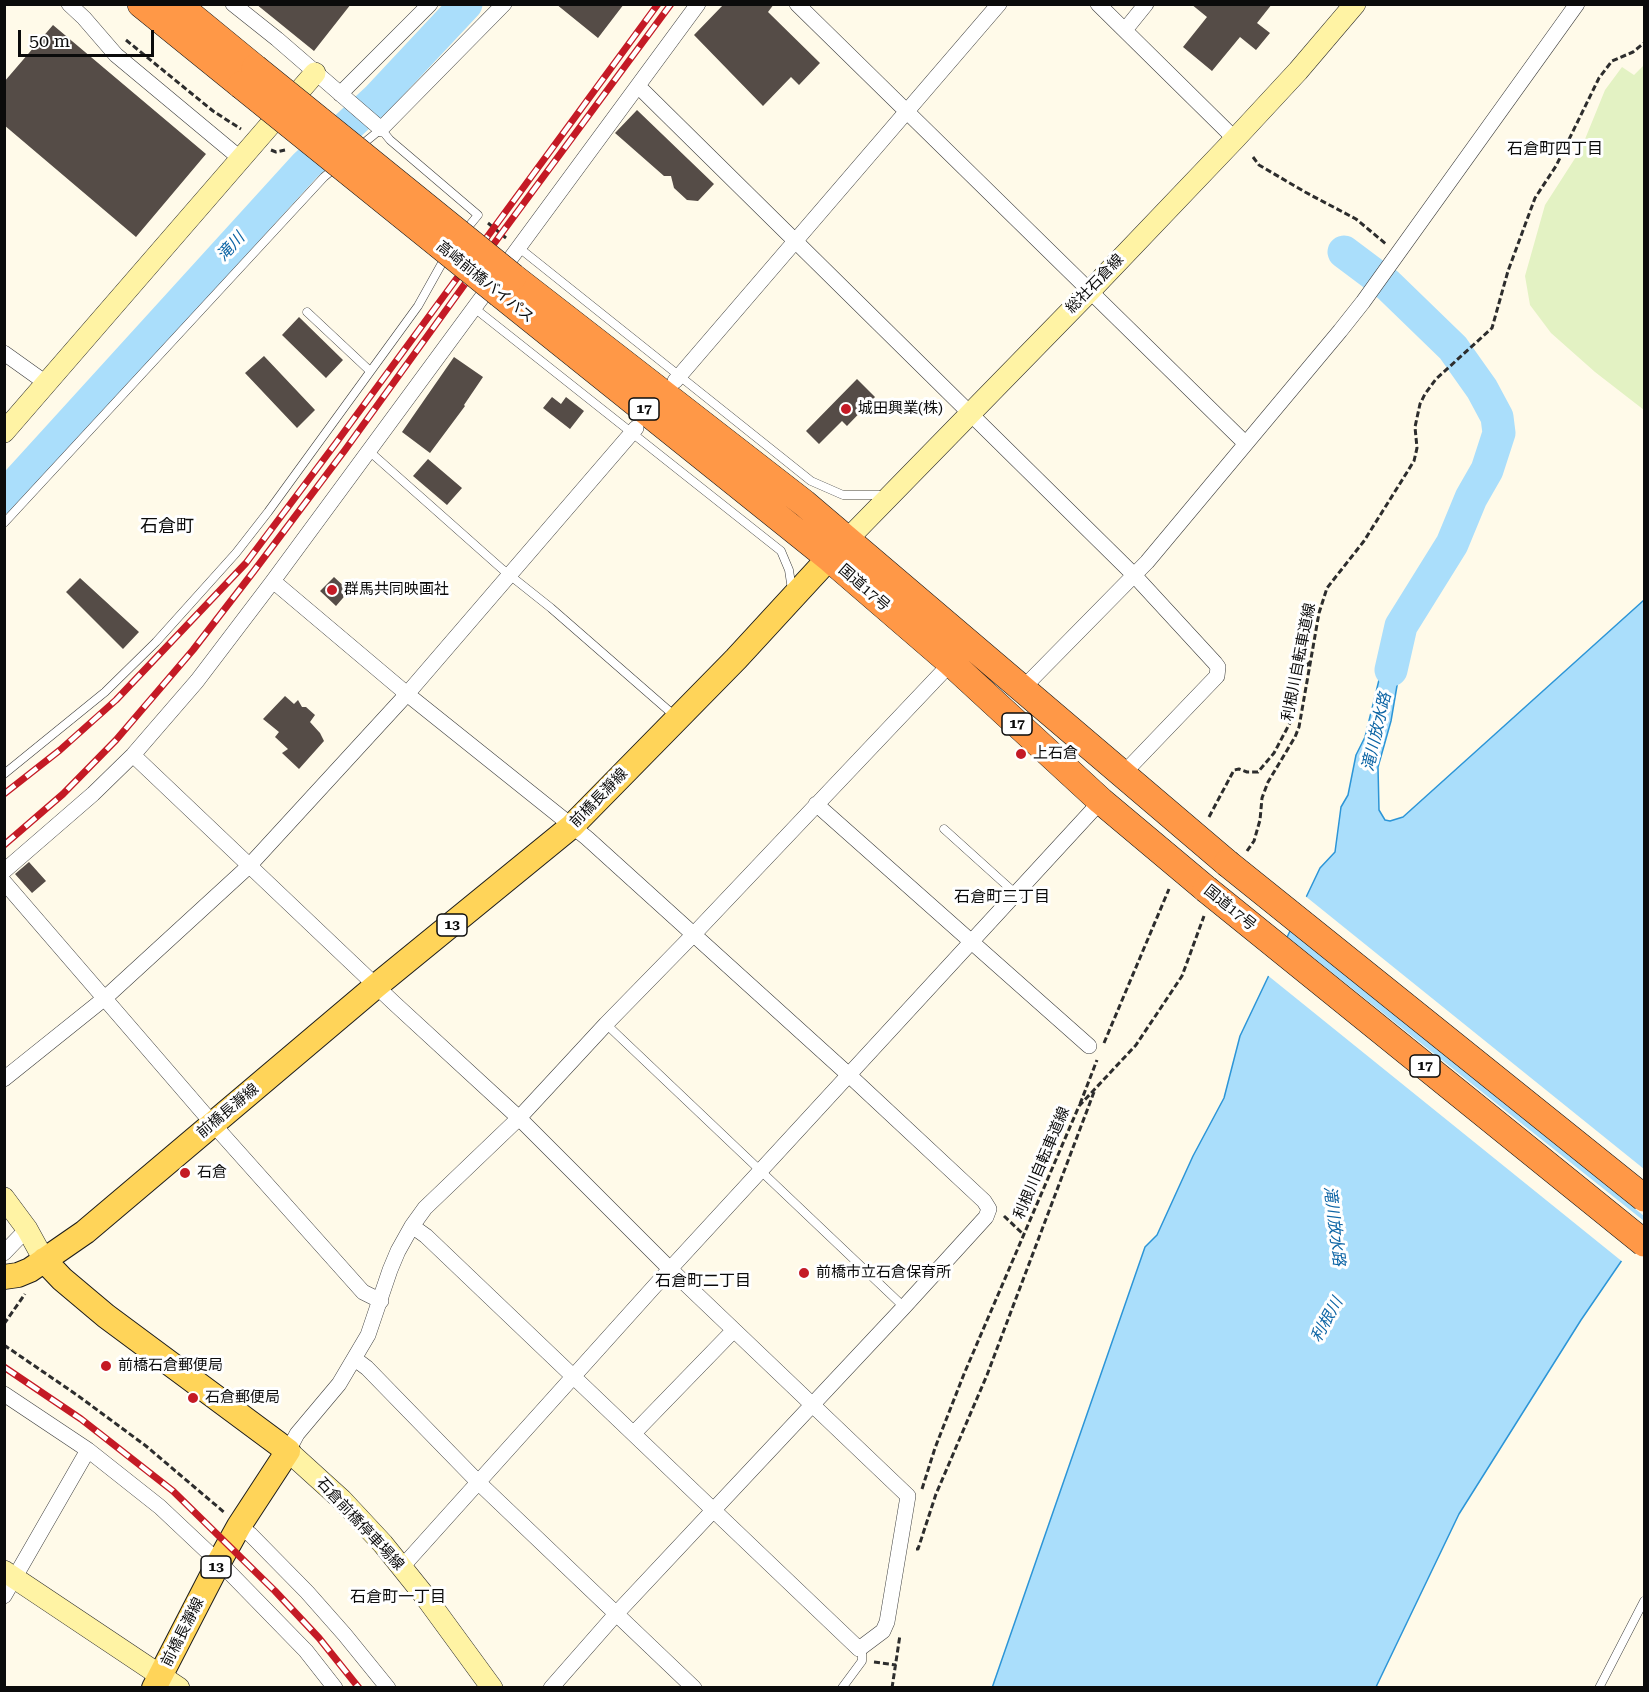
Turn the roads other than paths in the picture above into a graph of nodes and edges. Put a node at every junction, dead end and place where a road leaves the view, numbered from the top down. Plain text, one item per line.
1 (69, 4) edge
2 (141, 4) edge
3 (177, 4) edge
4 (233, 4) edge
5 (430, 4) edge
6 (504, 4) edge
7 (698, 4) edge
8 (797, 4) edge
9 (999, 4) edge
10 (1098, 4) edge
11 (1146, 4) edge
12 (1355, 4) edge
13 (1576, 4) edge
14 (1125, 30) junction
15 (315, 73) junction
16 (248, 76) junction
17 (638, 86) junction
18 (344, 97) junction
19 (907, 112) junction
20 (378, 126) junction
21 (1235, 139) junction
22 (241, 159) junction
23 (459, 240) dead end
24 (797, 241) junction
25 (452, 248) dead end
26 (518, 248) junction
27 (1089, 292) junction
28 (473, 308) junction
29 (307, 312) dead end
30 (4, 353) edge
31 (370, 370) junction
32 (677, 378) junction
33 (46, 383) junction
34 (970, 413) junction
35 (634, 430) junction
36 (4, 432) edge
37 (1245, 443) junction
38 (369, 451) junction
39 (889, 495) junction
40 (4, 523) edge
41 (838, 548) junction
42 (510, 575) junction
43 (1134, 575) junction
44 (273, 581) junction
45 (793, 597) junction
46 (951, 663) junction
47 (1022, 689) junction
48 (407, 694) junction
49 (677, 718) junction
50 (132, 755) junction
51 (4, 774) edge
52 (1122, 775) junction
53 (1101, 801) junction
54 (816, 804) junction
55 (572, 826) junction
56 (945, 829) dead end
57 (249, 866) junction
58 (4, 871) edge
59 (4, 882) edge
60 (1015, 892) junction
61 (694, 934) junction
62 (972, 941) junction
63 (376, 986) junction
64 (105, 998) junction
65 (606, 1024) junction
66 (1089, 1046) dead end
67 (850, 1076) junction
68 (4, 1080) edge
69 (519, 1118) junction
70 (213, 1124) junction
71 (760, 1172) junction
72 (4, 1198) edge
73 (1644, 1198) edge
74 (412, 1226) junction
75 (27, 1229) junction
76 (1644, 1243) edge
77 (4, 1253) edge
78 (44, 1260) junction
79 (670, 1269) junction
80 (4, 1277) edge
81 (381, 1301) junction
82 (904, 1307) junction
83 (734, 1330) junction
84 (355, 1359) junction
85 (574, 1377) junction
86 (4, 1394) edge
87 (812, 1404) junction
88 (634, 1433) junction
89 (88, 1450) junction
90 (288, 1451) junction
91 (479, 1483) junction
92 (713, 1510) junction
93 (239, 1526) junction
94 (219, 1562) junction
95 (402, 1567) junction
96 (8, 1582) edge
97 (1644, 1601) edge
98 (616, 1614) junction
99 (859, 1649) junction
100 (164, 1683) edge
101 (336, 1688) edge
102 (388, 1688) edge
103 (492, 1688) edge
104 (551, 1688) edge
105 (694, 1688) edge
106 (842, 1688) edge
107 (1599, 1688) edge

1 - 22 street
2 - 16 highway, 高崎前橋バイパス / 17
3 - 16 highway, 高崎前橋バイパス / 17
4 - 15 street
5 - 18 street
6 - 20 street
7 - 17 street
8 - 19 street
9 - 19 street
10 - 14 street
11 - 14 street
12 - 21 main road, 総社石倉線
13 - 37 street
14 - 21 street
15 - 18 street
15 - 22 main road
16 - 41 highway, 高崎前橋バイパス / 17, bridge
17 - 24 street
17 - 26 street
18 - 20 street
19 - 24 street
19 - 27 street
20 - 23 lane
20 - 40 lane
21 - 27 main road, 総社石倉線
22 - 33 main road
24 - 32 street
24 - 34 street
25 - 31 lane
26 - 28 street
26 - 32 lane
27 - 34 main road, 総社石倉線
27 - 37 street
28 - 35 lane
28 - 38 street
29 - 31 lane
30 - 33 street
31 - 51 lane
32 - 39 lane
33 - 36 main road
34 - 39 main road, 総社石倉線
34 - 43 street
35 - 42 street
35 - 45 lane
37 - 43 street
38 - 42 lane
38 - 44 street
39 - 41 main road, 総社石倉線
41 - 45 main road, 前橋長瀞線 / 13
41 - 46 highway, 国道17号 / 17
41 - 47 highway, 国道17号 / 17
42 - 48 street
42 - 49 lane
43 - 47 street
43 - 52 street
44 - 48 street
44 - 50 street
45 - 49 main road, 前橋長瀞線 / 13
46 - 53 highway, 国道17号 / 17
46 - 54 street
47 - 52 highway, 国道17号 / 17
48 - 55 street
48 - 57 street
49 - 55 main road, 前橋長瀞線 / 13
50 - 57 street
50 - 58 street
52 - 73 highway, 国道17号 / 17, bridge
53 - 60 street
53 - 76 highway, 国道17号 / 17, bridge
54 - 61 street
54 - 62 street
55 - 61 street
55 - 63 main road, 前橋長瀞線 / 13
56 - 60 lane
57 - 63 street
57 - 64 street
59 - 64 street
60 - 62 street
61 - 65 street
61 - 67 street
62 - 66 street
62 - 67 street
63 - 69 street
63 - 70 main road, 前橋長瀞線 / 13
64 - 68 street
64 - 70 street
65 - 69 street
65 - 71 lane
67 - 71 street
67 - 82 street
69 - 74 street
69 - 79 street
70 - 78 main road, 前橋長瀞線 / 13
70 - 81 street
71 - 79 street
71 - 82 lane
72 - 75 main road
74 - 81 street
74 - 85 street
75 - 77 street
75 - 78 main road
78 - 80 main road, 前橋長瀞線
78 - 90 main road
79 - 83 street
79 - 85 street
81 - 84 street
82 - 87 street
83 - 87 street
83 - 88 street
84 - 90 street
84 - 91 street
85 - 88 street
85 - 91 street
86 - 89 street
87 - 92 street
87 - 99 street
88 - 92 street
89 - 94 street
89 - 96 street
90 - 93 main road, 前橋長瀞線 / 13
90 - 95 main road, 石倉前橋停車場線
91 - 95 street
91 - 98 street
92 - 98 street
92 - 99 street
93 - 94 main road, 前橋長瀞線 / 13
93 - 102 street
94 - 100 main road, 前橋長瀞線 / 13
94 - 101 street
95 - 103 main road, 石倉前橋停車場線
96 - 100 main road
97 - 107 lane
98 - 104 street
98 - 105 street
99 - 106 lane

